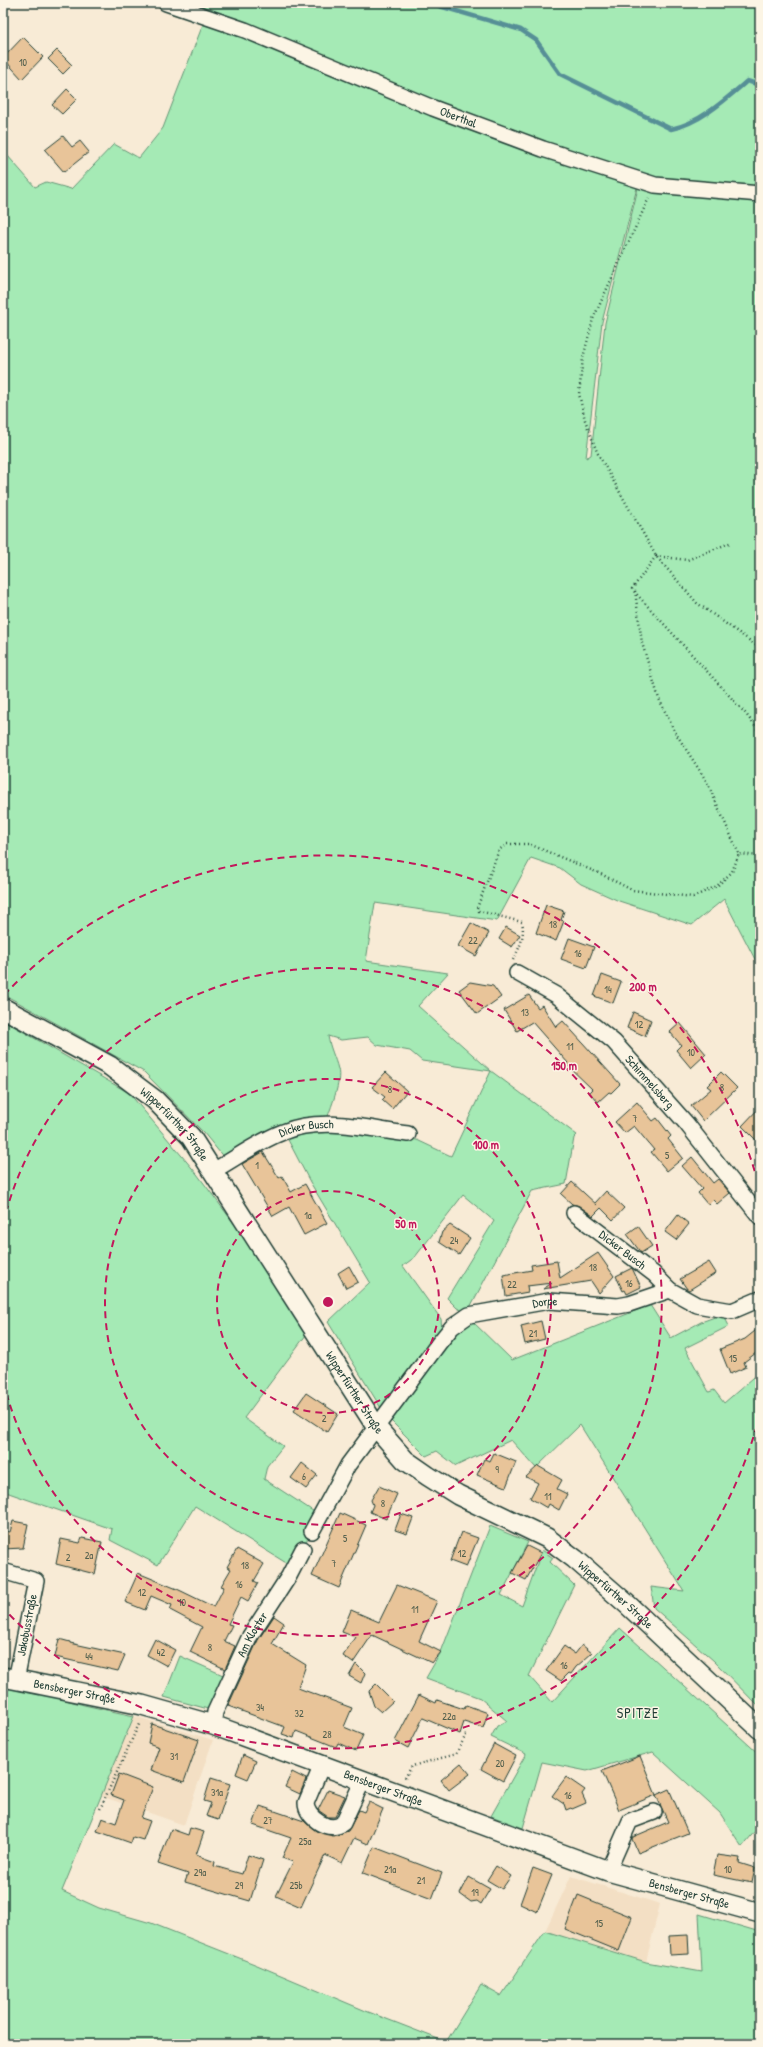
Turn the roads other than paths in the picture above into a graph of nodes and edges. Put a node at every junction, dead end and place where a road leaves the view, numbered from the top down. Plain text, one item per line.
1 (166, 3) edge
2 (760, 194) edge
3 (517, 973) road end
4 (3, 1008) edge
5 (408, 1134) dead end
6 (213, 1171) junction
7 (574, 1213) dead end
8 (760, 1216) edge
9 (670, 1290) junction
10 (760, 1299) edge
11 (377, 1428) junction
12 (312, 1531) dead end
13 (303, 1549) dead end
14 (3, 1571) edge
15 (10, 1678) edge
16 (213, 1725) junction
17 (760, 1729) edge
18 (322, 1765) junction
19 (363, 1780) junction
20 (654, 1812) dead end
21 (608, 1871) junction
22 (760, 1914) edge

1 - 2 street, Oberthal
3 - 8 street, Schimmelsberg
4 - 6 main road, Wipperfürther Straße
5 - 6 street, Dicker Busch
6 - 11 main road, Wipperfürther Straße
7 - 9 street, Dicker Busch
9 - 10 street
9 - 11 street, Dorpe
11 - 12 street
11 - 17 main road, Wipperfürther Straße
13 - 16 street, Am Kloster
14 - 15 street, Jakobusstraße
15 - 16 main road, Bensberger Straße
16 - 18 main road, Bensberger Straße
18 - 19 main road, Bensberger Straße
18 - 19 street
19 - 21 main road, Bensberger Straße
20 - 21 street
21 - 22 main road, Bensberger Straße

